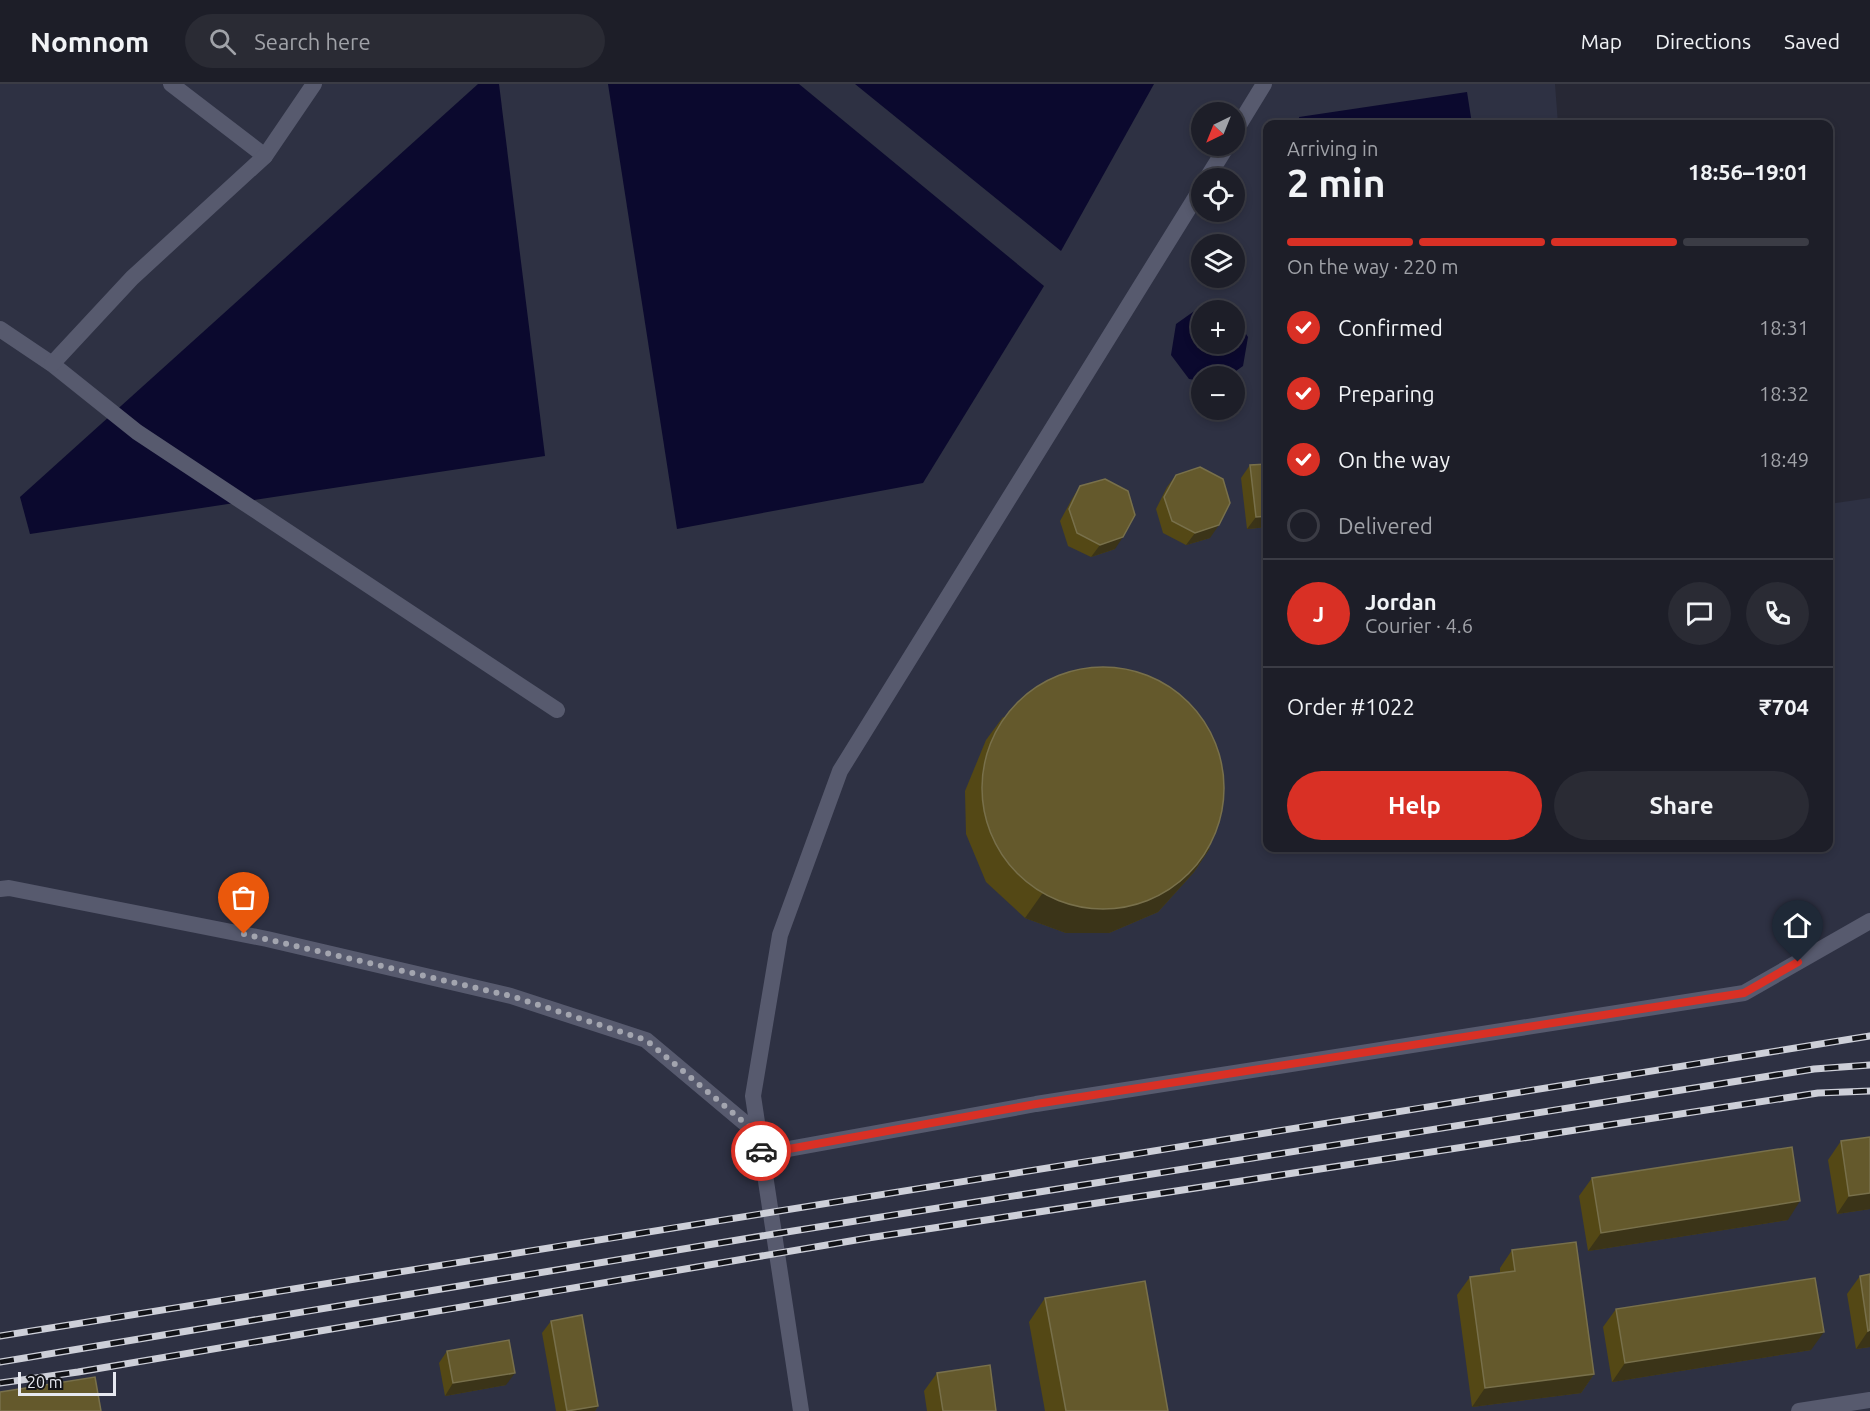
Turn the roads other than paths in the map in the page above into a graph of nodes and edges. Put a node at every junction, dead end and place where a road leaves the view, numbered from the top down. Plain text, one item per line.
1 (171, 84) edge
2 (314, 84) edge
3 (1264, 84) edge
4 (1245, 115) edge
5 (265, 156) junction
6 (1191, 205) edge
7 (0, 329) edge
8 (52, 364) junction
9 (557, 710) dead end
10 (0, 889) edge
11 (1870, 921) edge
12 (758, 1134) junction
13 (761, 1154) junction
14 (1870, 1400) edge
15 (801, 1411) edge
16 (1799, 1411) edge

1 - 5 street
2 - 5 street
3 - 4 street
5 - 8 street
6 - 12 street
7 - 8 street
8 - 9 street
10 - 12 street
11 - 13 street
12 - 13 street
13 - 15 street
14 - 16 street

